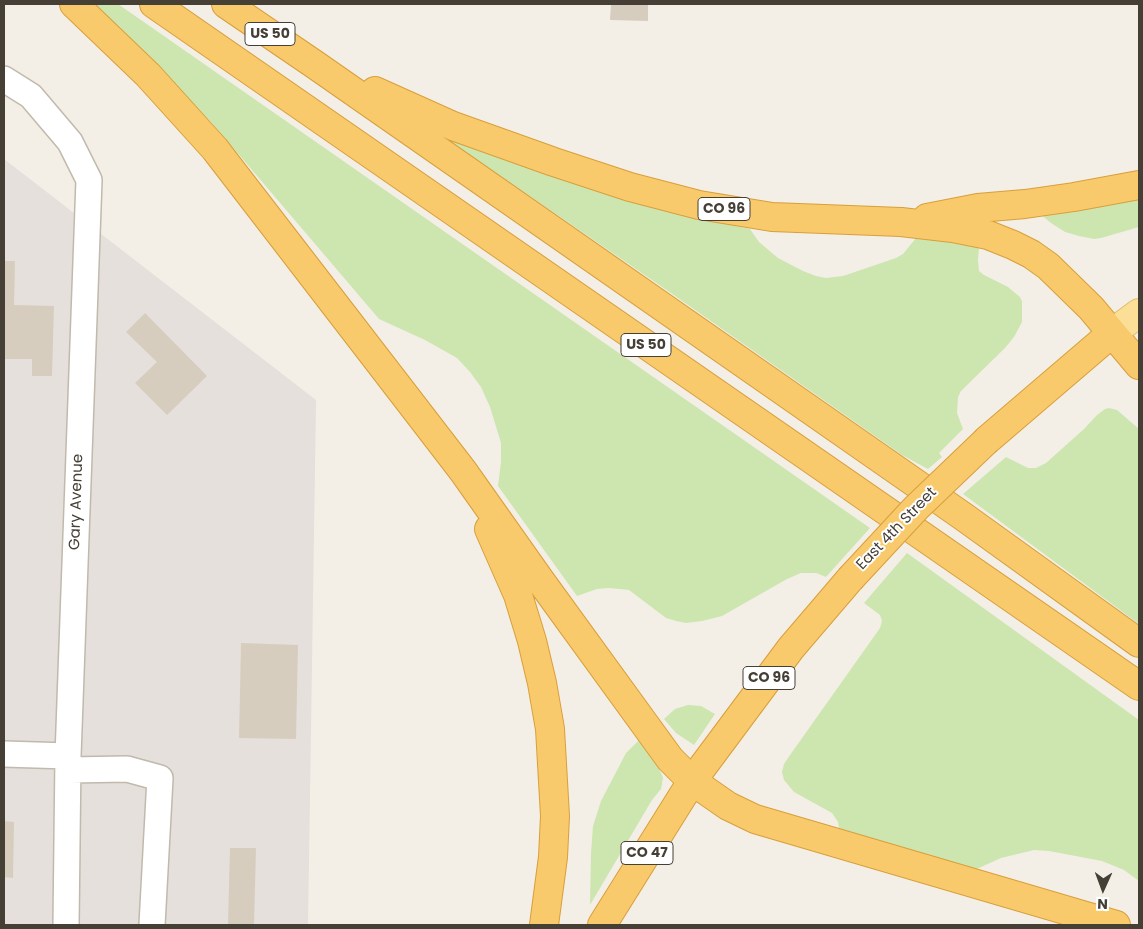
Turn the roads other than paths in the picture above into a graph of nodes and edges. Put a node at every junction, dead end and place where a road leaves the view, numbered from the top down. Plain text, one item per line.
1 (74, 4) edge
2 (154, 4) edge
3 (226, 4) edge
4 (314, 64) junction
5 (4, 79) edge
6 (1139, 185) edge
7 (901, 222) junction
8 (1139, 313) edge
9 (1112, 333) junction
10 (1139, 365) edge
11 (463, 471) junction
12 (1139, 643) edge
13 (1139, 686) edge
14 (4, 754) edge
15 (68, 763) junction
16 (692, 781) junction
17 (66, 925) edge
18 (152, 925) edge
19 (544, 925) edge
20 (602, 925) edge
21 (1116, 925) edge

1 - 11 highway
2 - 13 highway, US 50
3 - 4 highway, US 50
4 - 7 highway, CO 96
4 - 12 highway, US 50
5 - 15 street, Gary Avenue
6 - 7 highway, CO 96
7 - 9 highway
8 - 9 main road, East 4th Street / CO 96
9 - 10 highway
9 - 16 highway, East 4th Street / CO 96, bridge
11 - 16 highway
11 - 19 highway
14 - 15 street
15 - 17 street, Gary Avenue
15 - 18 street
16 - 20 highway, CO 47
16 - 21 highway

